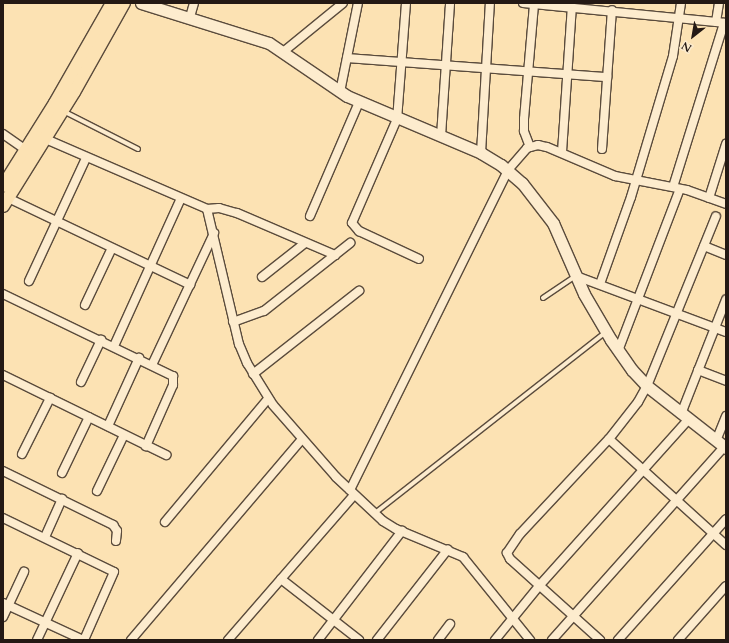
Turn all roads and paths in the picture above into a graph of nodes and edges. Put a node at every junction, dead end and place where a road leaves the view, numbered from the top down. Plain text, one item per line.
1 (112, 3) edge
2 (124, 3) edge
3 (146, 3) edge
4 (194, 3) edge
5 (343, 3) edge
6 (358, 3) edge
7 (406, 3) edge
8 (450, 3) edge
9 (490, 3) edge
10 (523, 3) edge
11 (681, 3) edge
12 (719, 3) edge
13 (534, 4) junction
14 (569, 5) edge
15 (612, 10) junction
16 (190, 17) junction
17 (679, 17) junction
18 (722, 22) edge
19 (283, 52) junction
20 (347, 58) junction
21 (402, 62) junction
22 (446, 65) junction
23 (486, 68) junction
24 (528, 71) junction
25 (568, 74) junction
26 (607, 77) junction
27 (340, 92) junction
28 (359, 102) junction
29 (62, 110) junction
30 (397, 119) junction
31 (3, 134) edge
32 (441, 136) junction
33 (40, 137) junction
34 (726, 144) edge
35 (530, 147) junction
36 (138, 148) dead end
37 (602, 149) dead end
38 (26, 150) junction
39 (562, 152) junction
40 (481, 153) junction
41 (86, 158) junction
42 (508, 170) junction
43 (635, 181) junction
44 (3, 186) edge
45 (677, 188) junction
46 (181, 198) junction
47 (709, 198) junction
48 (5, 202) edge
49 (726, 204) edge
50 (207, 209) junction
51 (310, 216) dead end
52 (716, 216) dead end
53 (57, 221) junction
54 (214, 232) junction
55 (305, 243) junction
56 (350, 243) dead end
57 (704, 246) junction
58 (112, 248) junction
59 (335, 255) junction
60 (726, 255) edge
61 (419, 259) dead end
62 (151, 267) junction
63 (576, 276) junction
64 (262, 277) dead end
65 (29, 280) dead end
66 (600, 284) junction
67 (190, 285) junction
68 (359, 291) dead end
69 (3, 294) edge
70 (543, 298) dead end
71 (637, 298) junction
72 (726, 300) edge
73 (85, 305) dead end
74 (676, 312) junction
75 (233, 322) junction
76 (715, 327) junction
77 (606, 332) junction
78 (726, 332) edge
79 (101, 340) junction
80 (114, 346) junction
81 (618, 351) junction
82 (139, 358) junction
83 (152, 365) junction
84 (698, 370) junction
85 (253, 374) junction
86 (3, 375) edge
87 (726, 381) edge
88 (81, 382) dead end
89 (647, 386) junction
90 (50, 398) junction
91 (268, 399) junction
92 (726, 416) edge
93 (89, 417) junction
94 (685, 417) junction
95 (108, 426) junction
96 (124, 435) junction
97 (609, 439) junction
98 (301, 440) junction
99 (146, 446) junction
100 (722, 446) edge
101 (22, 454) dead end
102 (166, 455) dead end
103 (643, 469) junction
104 (3, 471) edge
105 (62, 473) dead end
106 (97, 492) dead end
107 (352, 492) junction
108 (62, 500) junction
109 (677, 501) junction
110 (374, 513) junction
111 (3, 518) edge
112 (726, 518) edge
113 (165, 522) dead end
114 (402, 531) junction
115 (713, 533) junction
116 (45, 537) junction
117 (116, 541) dead end
118 (726, 545) edge
119 (448, 549) junction
120 (78, 553) junction
121 (24, 572) dead end
122 (281, 579) junction
123 (539, 586) junction
124 (726, 586) edge
125 (6, 604) edge
126 (574, 616) junction
127 (3, 617) edge
128 (513, 618) junction
129 (334, 621) junction
130 (45, 622) junction
131 (450, 624) dead end
132 (37, 640) edge
133 (83, 640) edge
134 (132, 640) edge
135 (228, 640) edge
136 (318, 640) edge
137 (359, 640) edge
138 (377, 640) edge
139 (438, 640) edge
140 (495, 640) edge
141 (530, 640) edge
142 (552, 640) edge
143 (600, 640) edge
144 (618, 640) edge
145 (678, 640) edge

1 - 33 main road
2 - 29 main road
3 - 16 street
4 - 16 street
5 - 19 street
6 - 20 street
7 - 21 street
8 - 22 street
9 - 23 street
10 - 13 street
11 - 17 street
12 - 18 street
13 - 14 street
13 - 24 street
14 - 15 street
14 - 25 street
15 - 17 street
15 - 26 street
16 - 19 street
17 - 18 street
17 - 43 street
18 - 45 street
19 - 27 street
20 - 21 street
20 - 27 street
21 - 22 street
21 - 30 street
22 - 23 street
22 - 32 street
23 - 24 street
23 - 40 street
24 - 25 street
24 - 35 street
25 - 26 street
25 - 39 street
26 - 37 street
27 - 28 street
28 - 30 street
28 - 51 street
29 - 33 main road
29 - 36 lane
30 - 32 street
30 - 61 street
31 - 38 street
32 - 40 street
33 - 38 main road
33 - 41 street
33 - 48 main road
34 - 47 street
35 - 39 street
35 - 42 street
38 - 44 main road
39 - 43 street
40 - 42 street
41 - 46 street
41 - 53 street
42 - 63 street
42 - 107 street
43 - 45 street
43 - 66 street
45 - 47 street
45 - 71 street
46 - 50 street
46 - 62 street
47 - 49 street
48 - 53 street
50 - 54 street
50 - 55 street
52 - 57 street
53 - 58 street
53 - 65 street
54 - 67 street
54 - 75 street
55 - 59 street
55 - 64 street
56 - 59 street
57 - 60 street
57 - 74 street
58 - 62 street
58 - 73 street
59 - 75 street
62 - 67 street
62 - 80 street
63 - 66 street
63 - 70 lane
63 - 77 street
66 - 71 street
67 - 83 street
68 - 85 street
69 - 79 street
71 - 74 street
71 - 81 street
72 - 76 street
74 - 76 street
74 - 89 street
75 - 85 street
76 - 78 street
76 - 84 street
77 - 81 street
77 - 110 lane
79 - 80 street
79 - 88 street
80 - 82 street
81 - 89 street
82 - 83 street
82 - 95 street
83 - 99 street
84 - 87 street
84 - 94 street
85 - 91 street
86 - 90 street
89 - 94 street
89 - 97 street
90 - 93 street
90 - 101 street
91 - 98 street
91 - 113 street
92 - 100 street
93 - 95 street
93 - 105 street
94 - 100 street
94 - 103 street
95 - 96 street
96 - 99 street
96 - 106 street
97 - 103 street
97 - 123 street
98 - 107 street
98 - 134 street
99 - 102 street
100 - 109 street
103 - 109 street
103 - 123 street
104 - 108 street
107 - 110 street
107 - 122 street
108 - 116 street
108 - 117 street
109 - 115 street
109 - 126 street
110 - 114 street
111 - 116 street
112 - 115 street
114 - 119 street
114 - 129 street
115 - 118 street
115 - 144 street
116 - 120 street
119 - 128 street
119 - 138 street
120 - 130 street
120 - 133 street
121 - 125 street
122 - 129 street
122 - 135 street
123 - 126 street
123 - 128 street
124 - 145 street
125 - 127 street
125 - 130 street
126 - 142 street
126 - 143 street
128 - 140 street
128 - 141 street
129 - 136 street
129 - 137 street
130 - 132 street
130 - 133 street
131 - 139 street

